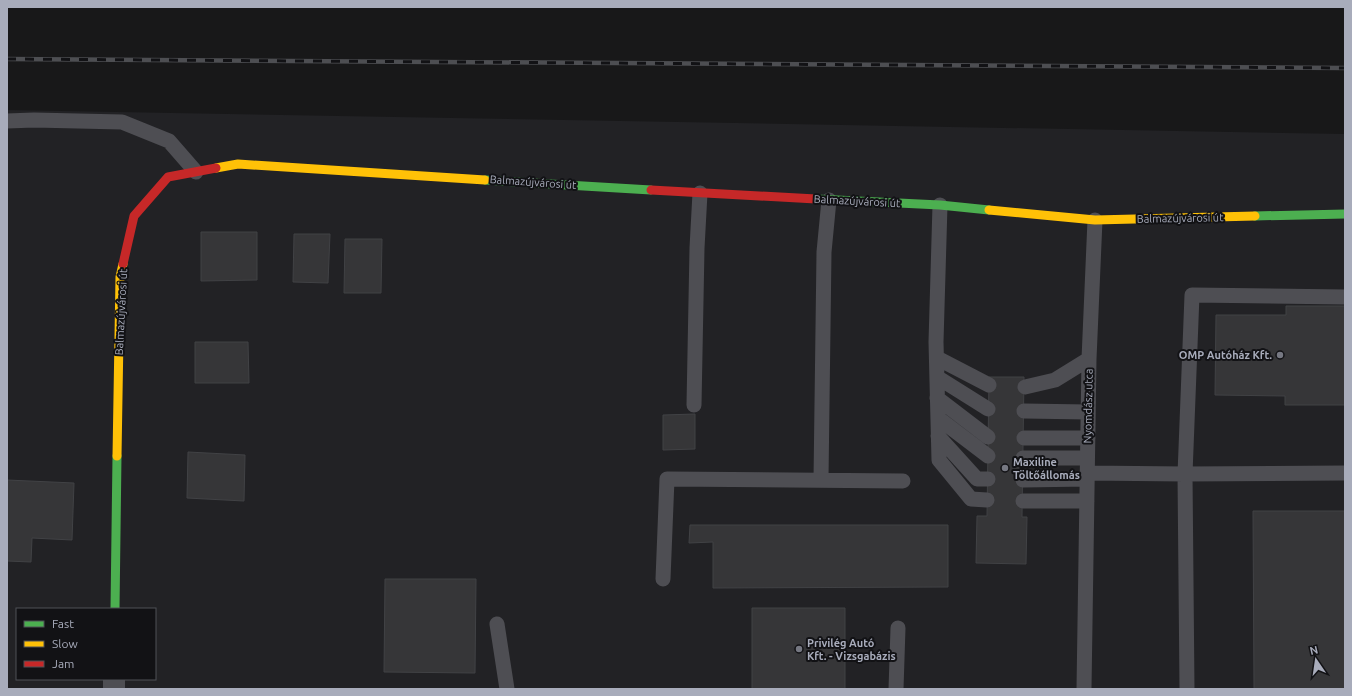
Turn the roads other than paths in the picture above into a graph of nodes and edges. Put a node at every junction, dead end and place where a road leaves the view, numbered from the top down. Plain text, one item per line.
1 (7, 121) edge
2 (196, 172) junction
3 (700, 193) junction
4 (829, 200) junction
5 (940, 205) junction
6 (1345, 214) edge
7 (1095, 220) junction
8 (1345, 297) edge
9 (937, 358) junction
10 (1089, 359) junction
11 (937, 377) junction
12 (989, 385) dead end
13 (1025, 386) dead end
14 (937, 398) junction
15 (694, 405) dead end
16 (988, 409) dead end
17 (1024, 411) dead end
18 (1088, 412) junction
19 (938, 418) junction
20 (938, 436) junction
21 (988, 437) dead end
22 (1024, 438) dead end
23 (1088, 438) junction
24 (988, 456) dead end
25 (1023, 458) dead end
26 (1087, 458) junction
27 (1345, 473) edge
28 (1185, 474) junction
29 (1087, 476) junction
30 (988, 479) dead end
31 (821, 480) junction
32 (1023, 480) dead end
33 (903, 481) dead end
34 (987, 500) dead end
35 (1023, 500) dead end
36 (1087, 501) junction
37 (663, 579) dead end
38 (115, 608) edge
39 (497, 624) dead end
40 (898, 628) dead end
41 (507, 689) edge
42 (896, 689) edge
43 (1084, 689) edge
44 (1187, 689) edge

1 - 2 lane
2 - 3 street, Balmazújvárosi út
2 - 38 street, Balmazújvárosi út
3 - 4 street, Balmazújvárosi út
3 - 15 lane
4 - 5 street, Balmazújvárosi út
4 - 31 lane
5 - 7 street, Balmazújvárosi út
5 - 9 lane
6 - 7 street, Balmazújvárosi út
7 - 10 lane, Nyomdász utca
8 - 28 lane
9 - 11 lane
9 - 12 lane
10 - 13 lane
10 - 18 lane, Nyomdász utca
11 - 14 lane
11 - 16 lane
14 - 19 lane
14 - 21 lane
17 - 18 lane
18 - 23 lane, Nyomdász utca
19 - 20 lane
19 - 24 lane
20 - 30 lane
20 - 34 lane
22 - 23 lane
23 - 26 lane, Nyomdász utca
25 - 26 lane
26 - 29 lane, Nyomdász utca
27 - 28 lane
28 - 29 lane
28 - 44 lane
29 - 32 lane
29 - 36 lane, Nyomdász utca
31 - 33 lane
31 - 37 lane
35 - 36 lane
36 - 43 lane, Nyomdász utca
39 - 41 lane
40 - 42 lane

